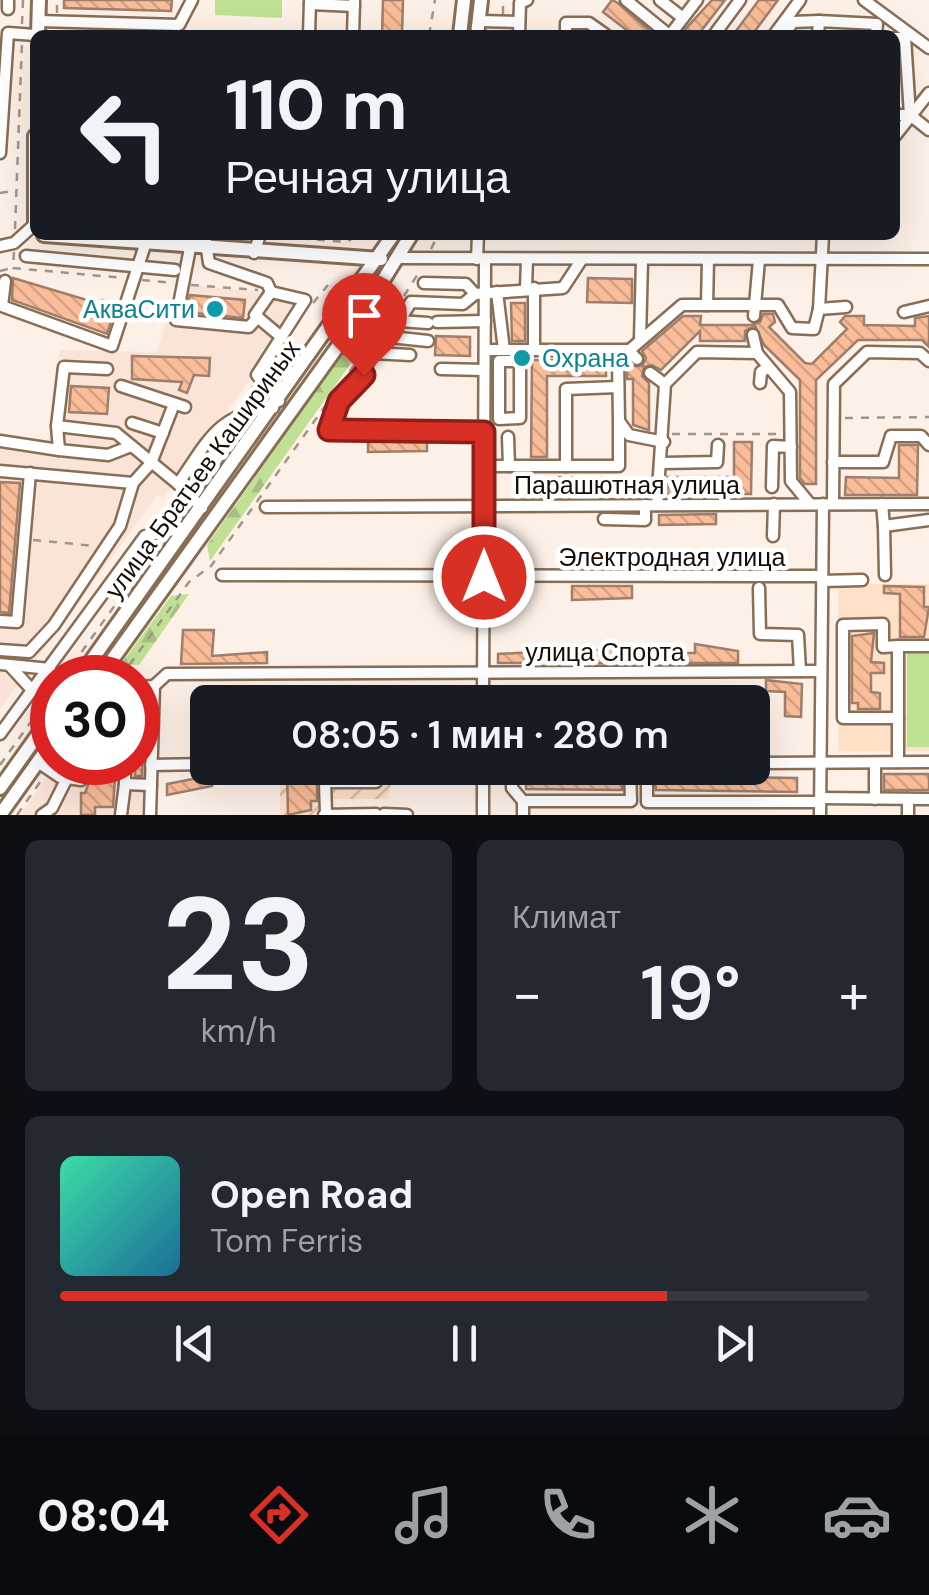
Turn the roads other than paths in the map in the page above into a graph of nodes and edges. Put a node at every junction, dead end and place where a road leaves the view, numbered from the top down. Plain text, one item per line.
1 (39, 0) edge
2 (192, 0) edge
3 (464, 0) edge
4 (481, 0) edge
5 (526, 0) edge
6 (626, 0) edge
7 (660, 0) edge
8 (697, 0) edge
9 (740, 0) edge
10 (800, 0) edge
11 (864, 0) edge
12 (310, 2) edge
13 (354, 3) edge
14 (684, 18) junction
15 (819, 21) junction
16 (519, 22) junction
17 (879, 24) edge
18 (478, 28) edge
19 (97, 29) edge
20 (37, 30) edge
21 (165, 30) edge
22 (309, 30) edge
23 (353, 30) edge
24 (461, 30) edge
25 (519, 30) edge
26 (566, 30) edge
27 (598, 30) edge
28 (664, 30) edge
29 (674, 30) edge
30 (718, 30) edge
31 (778, 30) edge
32 (787, 30) edge
33 (818, 30) edge
34 (30, 32) edge
35 (4, 33) edge
36 (903, 36) edge
37 (929, 48) edge
38 (900, 79) edge
39 (929, 93) edge
40 (900, 115) edge
41 (910, 115) junction
42 (900, 129) edge
43 (929, 130) edge
44 (0, 153) edge
45 (30, 230) edge
46 (110, 240) edge
47 (258, 240) edge
48 (389, 240) edge
49 (408, 240) edge
50 (479, 240) edge
51 (822, 240) edge
52 (200, 244) edge
53 (145, 245) junction
54 (0, 246) edge
55 (254, 253) junction
56 (26, 256) dead end
57 (398, 258) junction
58 (378, 259) junction
59 (481, 259) junction
60 (526, 259) junction
61 (929, 259) edge
62 (582, 260) junction
63 (642, 260) junction
64 (708, 260) junction
65 (759, 260) junction
66 (819, 260) junction
67 (140, 265) junction
68 (175, 270) dead end
69 (2, 276) edge
70 (424, 283) dead end
71 (530, 288) junction
72 (271, 292) junction
73 (486, 293) junction
74 (706, 305) junction
75 (929, 306) edge
76 (846, 307) dead end
77 (756, 310) junction
78 (819, 310) junction
79 (904, 312) dead end
80 (258, 317) junction
81 (399, 321) junction
82 (484, 321) junction
83 (753, 335) dead end
84 (280, 336) junction
85 (640, 339) junction
86 (428, 341) dead end
87 (484, 350) junction
88 (504, 350) junction
89 (534, 350) junction
90 (757, 353) junction
91 (410, 355) dead end
92 (632, 355) junction
93 (520, 356) junction
94 (929, 361) edge
95 (768, 368) junction
96 (107, 369) dead end
97 (441, 369) dead end
98 (484, 370) junction
99 (650, 373) dead end
100 (760, 383) dead end
101 (665, 384) junction
102 (121, 386) dead end
103 (618, 387) junction
104 (276, 404) junction
105 (619, 421) junction
106 (132, 423) dead end
107 (57, 426) junction
108 (484, 432) junction
109 (162, 433) junction
110 (508, 436) dead end
111 (664, 438) junction
112 (0, 441) edge
113 (718, 445) dead end
114 (929, 445) edge
115 (131, 446) junction
116 (791, 447) junction
117 (58, 450) junction
118 (833, 462) junction
119 (663, 463) junction
120 (151, 464) junction
121 (484, 466) junction
122 (509, 466) junction
123 (566, 466) junction
124 (0, 471) edge
125 (30, 473) junction
126 (133, 482) junction
127 (178, 484) junction
128 (772, 487) dead end
129 (774, 504) junction
130 (810, 504) junction
131 (828, 504) junction
132 (882, 504) junction
133 (929, 504) edge
134 (651, 505) junction
135 (484, 506) junction
136 (266, 507) dead end
137 (202, 508) junction
138 (604, 519) dead end
139 (929, 520) edge
140 (120, 526) junction
141 (884, 526) junction
142 (188, 527) junction
143 (145, 536) junction
144 (773, 536) dead end
145 (222, 575) dead end
146 (885, 575) dead end
147 (484, 577) junction
148 (822, 578) junction
149 (862, 580) dead end
150 (759, 588) dead end
151 (0, 621) edge
152 (898, 646) junction
153 (929, 646) edge
154 (0, 650) edge
155 (59, 655) edge
156 (96, 655) edge
157 (116, 655) edge
158 (5, 665) edge
159 (30, 667) edge
160 (821, 670) junction
161 (800, 671) junction
162 (483, 672) junction
163 (160, 680) edge
164 (483, 685) edge
165 (30, 687) edge
166 (30, 695) edge
167 (898, 718) junction
168 (5, 722) edge
169 (0, 734) edge
170 (30, 746) edge
171 (875, 762) junction
172 (898, 762) junction
173 (929, 762) edge
174 (770, 763) edge
175 (820, 763) junction
176 (190, 764) edge
177 (160, 765) edge
178 (30, 782) edge
179 (63, 785) edge
180 (125, 785) edge
181 (151, 785) edge
182 (324, 785) edge
183 (483, 785) edge
184 (512, 785) edge
185 (631, 785) edge
186 (647, 785) edge
187 (0, 788) edge
188 (875, 799) junction
189 (908, 799) junction
190 (929, 799) edge
191 (820, 800) junction
192 (522, 801) junction
193 (49, 813) edge
194 (325, 814) edge
195 (376, 814) edge
196 (384, 814) edge
197 (0, 815) edge
198 (121, 815) edge
199 (150, 815) edge
200 (407, 815) edge
201 (483, 815) edge
202 (522, 815) edge
203 (820, 815) edge
204 (908, 815) edge

1 - 20 main road
2 - 21 street
3 - 24 main road
4 - 18 main road
5 - 16 street
6 - 28 street
7 - 14 street
8 - 14 street
9 - 30 street
10 - 31 street
11 - 17 street
12 - 13 street
12 - 22 street
13 - 23 street
14 - 29 street
15 - 17 street
15 - 32 street
15 - 33 street
16 - 18 street
16 - 25 street
19 - 20 street
19 - 21 street
26 - 27 street
34 - 35 street
35 - 44 street
36 - 37 street
36 - 38 street
38 - 41 street
39 - 41 street
40 - 41 street
41 - 42 street
41 - 43 street
45 - 54 street
46 - 53 main road
47 - 55 street
48 - 58 main road, улица Братьев Кашириных
49 - 57 main road, улица Братьев Кашириных
50 - 59 street
51 - 66 street
52 - 53 main road
52 - 55 main road
52 - 72 street
52 - 80 street
53 - 67 street
55 - 58 main road
56 - 67 street
57 - 58 main road
57 - 59 street
57 - 157 main road, улица Братьев Кашириных
58 - 104 main road, улица Братьев Кашириных
59 - 60 street
59 - 73 street
60 - 62 street
60 - 71 street
61 - 66 street
62 - 63 street
62 - 71 street
63 - 64 street
63 - 85 street
64 - 65 street
64 - 74 street
65 - 66 street
65 - 77 street
66 - 78 street
67 - 68 street
67 - 69 street
70 - 73 street
71 - 73 street
71 - 89 street
72 - 80 street
72 - 84 street
73 - 81 street
73 - 82 street
73 - 88 street
74 - 77 street
74 - 85 street
75 - 79 street
76 - 78 street
77 - 78 street
80 - 84 street
81 - 82 street
81 - 86 street
82 - 87 street
83 - 90 street
84 - 104 street
85 - 92 street
87 - 88 street
87 - 98 street
88 - 93 street
89 - 92 street
89 - 93 street
90 - 95 street
90 - 101 street
91 - 108 street
92 - 103 street
93 - 93 street
94 - 118 street
95 - 100 street
95 - 116 street
96 - 107 street
97 - 98 street
98 - 108 street
99 - 101 street
101 - 111 street
102 - 109 street
103 - 105 street
103 - 123 street
104 - 127 street
104 - 137 main road, улица Братьев Кашириных
105 - 111 street
105 - 123 street
106 - 109 street
107 - 115 street
107 - 117 street
108 - 121 street
109 - 120 street
110 - 122 street
111 - 119 street
112 - 117 street
113 - 119 street
114 - 118 street
115 - 117 street
115 - 120 street
116 - 128 street
116 - 130 street
118 - 131 street
119 - 134 street
120 - 126 street
120 - 127 street
121 - 122 street
121 - 135 street
122 - 123 street
124 - 125 street
125 - 126 street
125 - 151 street
126 - 140 street
127 - 137 street
129 - 130 street, Парашютная улица
129 - 134 street, Парашютная улица
129 - 144 street
130 - 131 street, Парашютная улица
131 - 132 street, Парашютная улица
131 - 148 street
132 - 133 street, Парашютная улица
132 - 141 street
134 - 135 street, Парашютная улица
134 - 138 street
135 - 136 street, Парашютная улица
135 - 147 street
137 - 142 main road, улица Братьев Кашириных
139 - 141 street
140 - 143 street
140 - 154 street
141 - 146 street
142 - 143 street
142 - 156 main road, улица Братьев Кашириных
143 - 155 street
145 - 147 street, Электродная улица
147 - 148 street, Электродная улица
147 - 162 street
148 - 149 street, Электродная улица
148 - 160 street
150 - 161 street
152 - 153 street
152 - 167 street
152 - 167 street
158 - 159 street
158 - 165 street
160 - 161 street, улица Спорта
160 - 175 street
161 - 162 street, улица Спорта
162 - 163 street, улица Спорта
162 - 164 street
166 - 168 street
167 - 172 street
168 - 169 street
170 - 187 main road
171 - 172 street
171 - 175 street
171 - 188 street
172 - 173 street
174 - 175 street
175 - 191 street
176 - 177 street
178 - 197 main road
179 - 193 street
180 - 198 street
181 - 199 street
182 - 194 street
183 - 201 street
184 - 192 street
185 - 192 street
186 - 191 street
188 - 189 street
188 - 191 street
189 - 190 street
189 - 204 street
191 - 203 street
192 - 202 street
194 - 195 street
196 - 200 street

